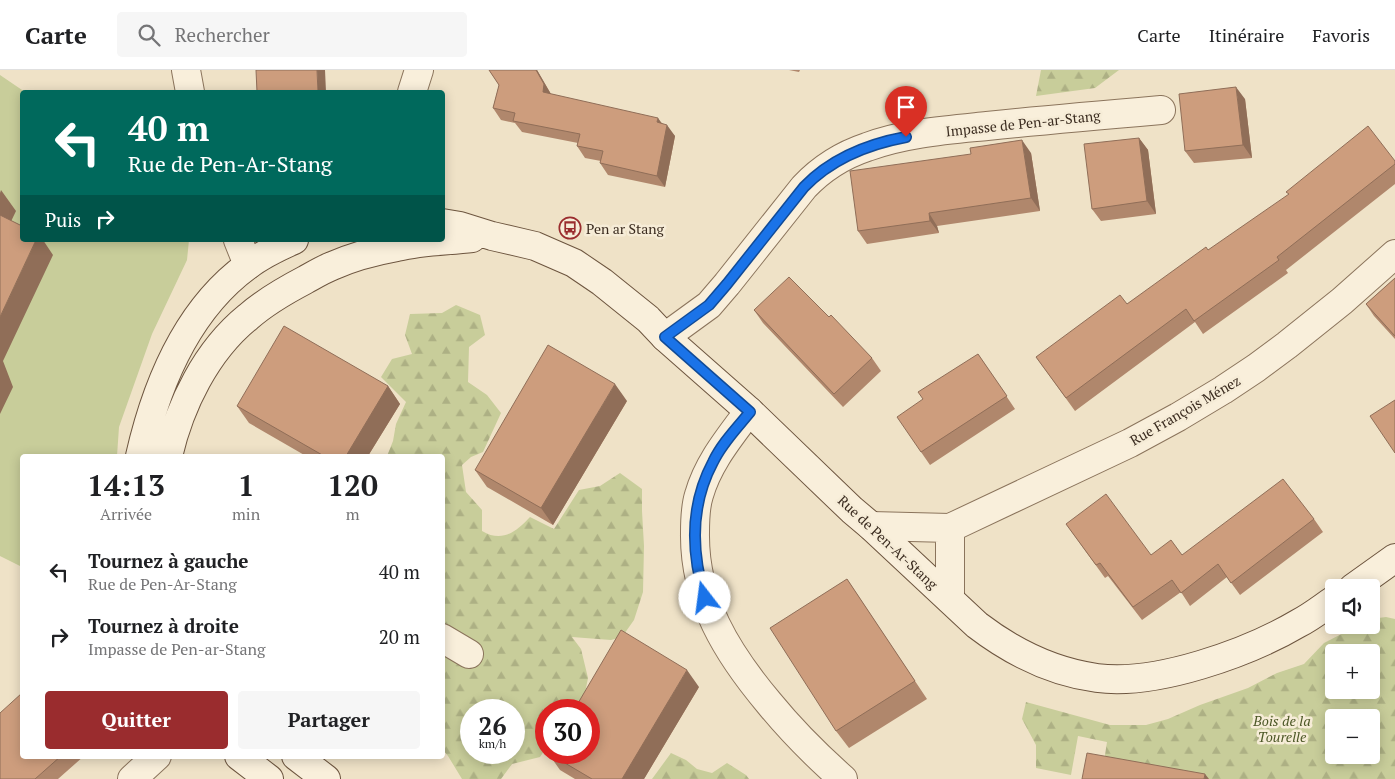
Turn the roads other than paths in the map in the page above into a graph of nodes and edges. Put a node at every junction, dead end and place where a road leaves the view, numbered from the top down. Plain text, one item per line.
1 (186, 70) edge
2 (419, 70) edge
3 (190, 90) edge
4 (413, 90) edge
5 (1161, 110) dead end
6 (445, 224) edge
7 (492, 236) junction
8 (445, 241) edge
9 (290, 242) edge
10 (414, 242) edge
11 (397, 243) edge
12 (243, 252) edge
13 (1395, 254) edge
14 (665, 337) junction
15 (750, 412) junction
16 (140, 454) edge
17 (168, 454) edge
18 (872, 526) junction
19 (950, 528) junction
20 (1395, 558) edge
21 (1366, 579) edge
22 (950, 600) junction
23 (1325, 606) edge
24 (445, 640) edge
25 (469, 654) dead end
26 (155, 759) edge
27 (243, 759) edge
28 (300, 759) edge
29 (132, 779) edge
30 (269, 779) edge
31 (326, 779) edge
32 (843, 779) edge

1 - 3 street
2 - 4 street
5 - 14 street, Impasse de Pen-ar-Stang
6 - 7 street, Rue de Pen-Ar-Stang
7 - 8 street, Rue de Pen-Ar-Stang
7 - 14 street, Rue de Pen-Ar-Stang
9 - 12 street
10 - 11 street, Rue de Pen-Ar-Stang
11 - 17 street, Rue de Pen-Ar-Stang
12 - 16 street
13 - 19 street, Rue François Ménez
14 - 15 street, Rue de Pen-Ar-Stang
15 - 18 street, Rue de Pen-Ar-Stang
15 - 32 street
18 - 19 street, Rue François Ménez
18 - 22 street, Rue de Pen-Ar-Stang
19 - 22 street
20 - 21 street
22 - 23 street, Rue de Pen-Ar-Stang
24 - 25 street
26 - 29 street
27 - 30 street
28 - 31 street

